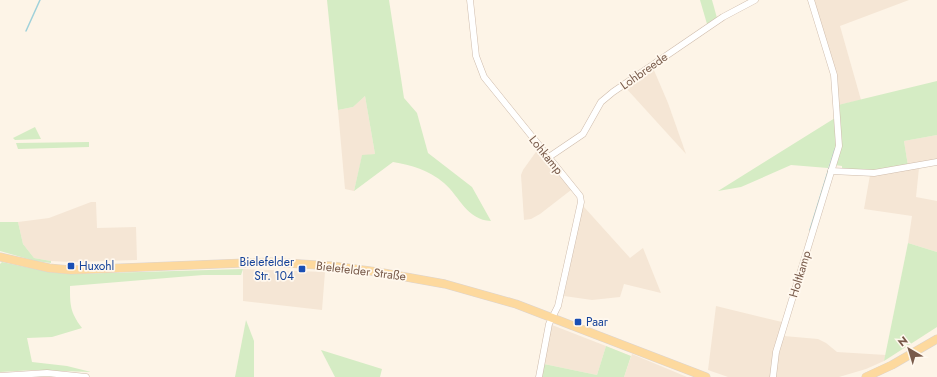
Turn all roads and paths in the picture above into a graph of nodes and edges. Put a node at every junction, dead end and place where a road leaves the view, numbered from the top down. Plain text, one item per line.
1 (470, 0) edge
2 (755, 0) edge
3 (811, 0) edge
4 (549, 157) junction
5 (937, 162) edge
6 (831, 171) junction
7 (0, 257) edge
8 (553, 317) junction
9 (937, 339) edge
10 (0, 376) edge
11 (86, 377) edge
12 (539, 377) edge
13 (706, 377) edge
14 (772, 377) edge
15 (866, 377) edge

1 - 4 street, Lohkamp
2 - 4 street, Lohbreede
3 - 6 street, Holtkamp
4 - 8 street, Lohkamp
5 - 6 street
6 - 14 street, Holtkamp
7 - 8 main road, Bielefelder Straße
8 - 12 street, Lohkamp
8 - 13 main road, Bielefelder Straße
9 - 15 main road
10 - 11 street

